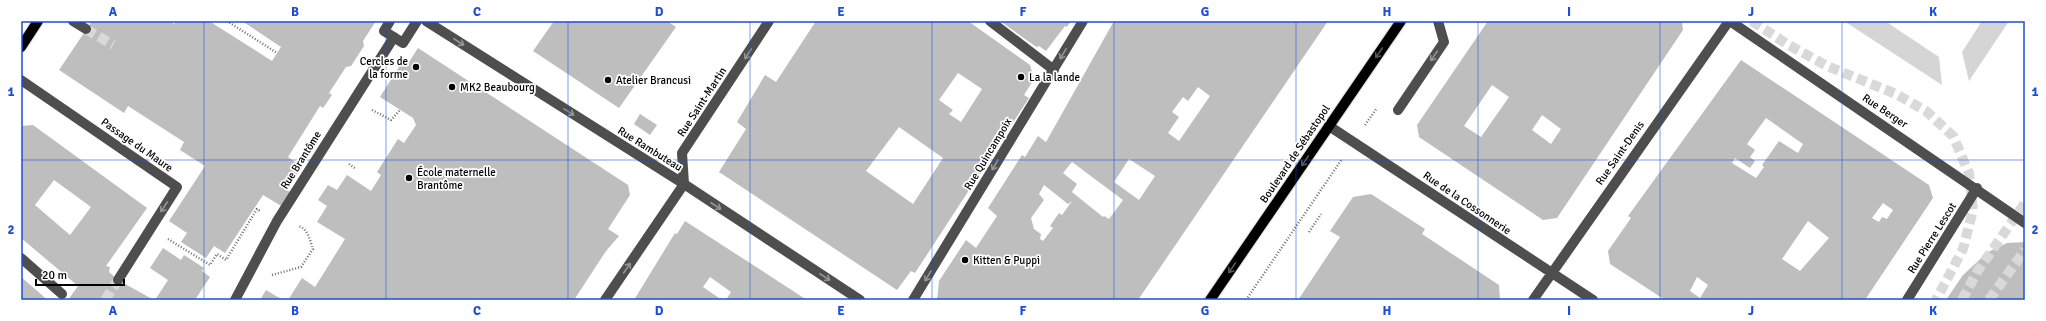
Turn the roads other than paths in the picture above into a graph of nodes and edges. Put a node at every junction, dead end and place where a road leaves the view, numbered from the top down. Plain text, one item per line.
1 (38, 21) edge
2 (74, 21) edge
3 (390, 21) edge
4 (417, 21) edge
5 (426, 21) edge
6 (769, 21) edge
7 (990, 21) edge
8 (1083, 21) edge
9 (1401, 21) edge
10 (1438, 21) edge
11 (1729, 21) edge
12 (86, 29) tunnel mouth
13 (394, 37) junction
14 (21, 47) edge
15 (1054, 70) junction
16 (21, 80) edge
17 (1398, 110) dead end
18 (1329, 126) junction
19 (684, 184) junction
20 (1977, 188) junction
21 (2025, 223) edge
22 (21, 258) edge
23 (1550, 273) junction
24 (118, 280) tunnel mouth
25 (62, 294) dead end
26 (235, 300) edge
27 (605, 300) edge
28 (860, 300) edge
29 (913, 300) edge
30 (1210, 300) edge
31 (1533, 300) edge
32 (1593, 300) edge
33 (1907, 300) edge

1 - 14 main road
2 - 12 street
3 - 13 street
4 - 13 street
5 -> 19 street, Rue Rambuteau
6 -> 19 street, Rue Saint-Martin
7 - 15 street
8 -> 15 street, Rue Quincampoix
9 -> 18 main road, Boulevard de Sébastopol
10 -> 17 street
11 - 20 street, Rue Berger
11 - 23 street, Rue Saint-Denis
13 - 26 street, Rue Brantôme
15 -> 29 street, Rue Quincampoix
16 -> 24 street, Passage du Maure
18 - 23 street, Rue de la Cossonnerie
18 -> 30 main road, Boulevard de Sébastopol
27 -> 19 street
19 -> 28 street, Rue Rambuteau
20 - 21 street, Rue Berger
20 - 33 street, Rue Pierre Lescot
22 - 25 street
23 - 31 street, Rue Saint-Denis
23 - 32 street, Rue de la Cossonnerie

